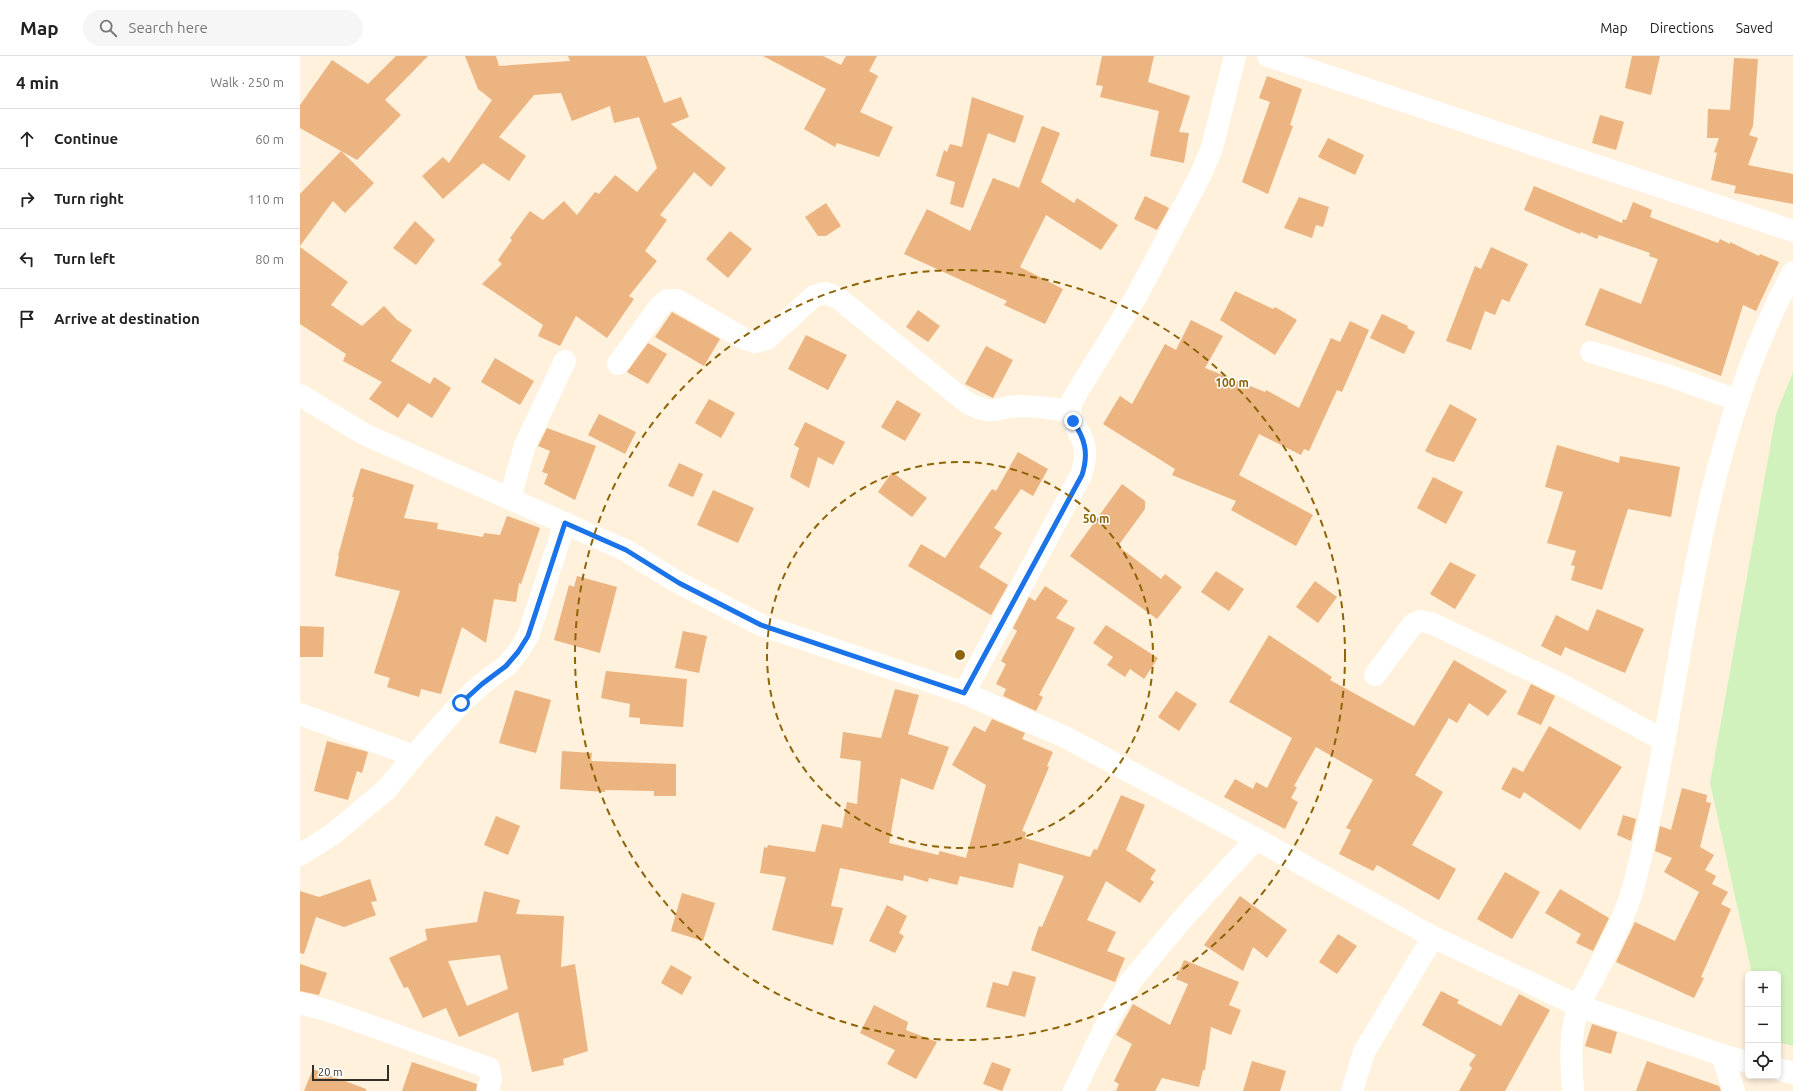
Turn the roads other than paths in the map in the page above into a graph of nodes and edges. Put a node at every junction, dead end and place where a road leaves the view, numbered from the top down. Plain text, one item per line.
1 (1235, 56) edge
2 (1268, 56) edge
3 (1793, 231) edge
4 (1793, 272) edge
5 (1591, 352) dead end
6 (564, 361) dead end
7 (618, 364) dead end
8 (300, 395) edge
9 (1737, 400) junction
10 (1069, 411) junction
11 (510, 498) junction
12 (565, 523) junction
13 (1375, 675) dead end
14 (964, 693) junction
15 (300, 714) edge
16 (1665, 741) junction
17 (414, 756) junction
18 (1256, 839) junction
19 (300, 855) edge
20 (1433, 937) junction
21 (300, 1003) edge
22 (1579, 1006) junction
23 (1722, 1055) junction
24 (1745, 1061) edge
25 (1781, 1070) edge
26 (1793, 1073) edge
27 (488, 1091) edge
28 (1074, 1091) edge
29 (1352, 1091) edge
30 (1573, 1091) edge
31 (1734, 1091) edge

1 - 10 street
2 - 3 street
4 - 9 street
5 - 9 street
6 - 11 street
7 - 10 street
8 - 11 street
9 - 16 street
10 - 14 street
11 - 12 street
12 - 14 street
12 - 17 street
13 - 16 street
14 - 18 street
15 - 17 street
16 - 22 street
17 - 19 street
18 - 20 street
18 - 28 street
20 - 22 street
20 - 29 street
21 - 27 street
22 - 23 street
22 - 30 street
23 - 24 street
23 - 31 street
25 - 26 street

